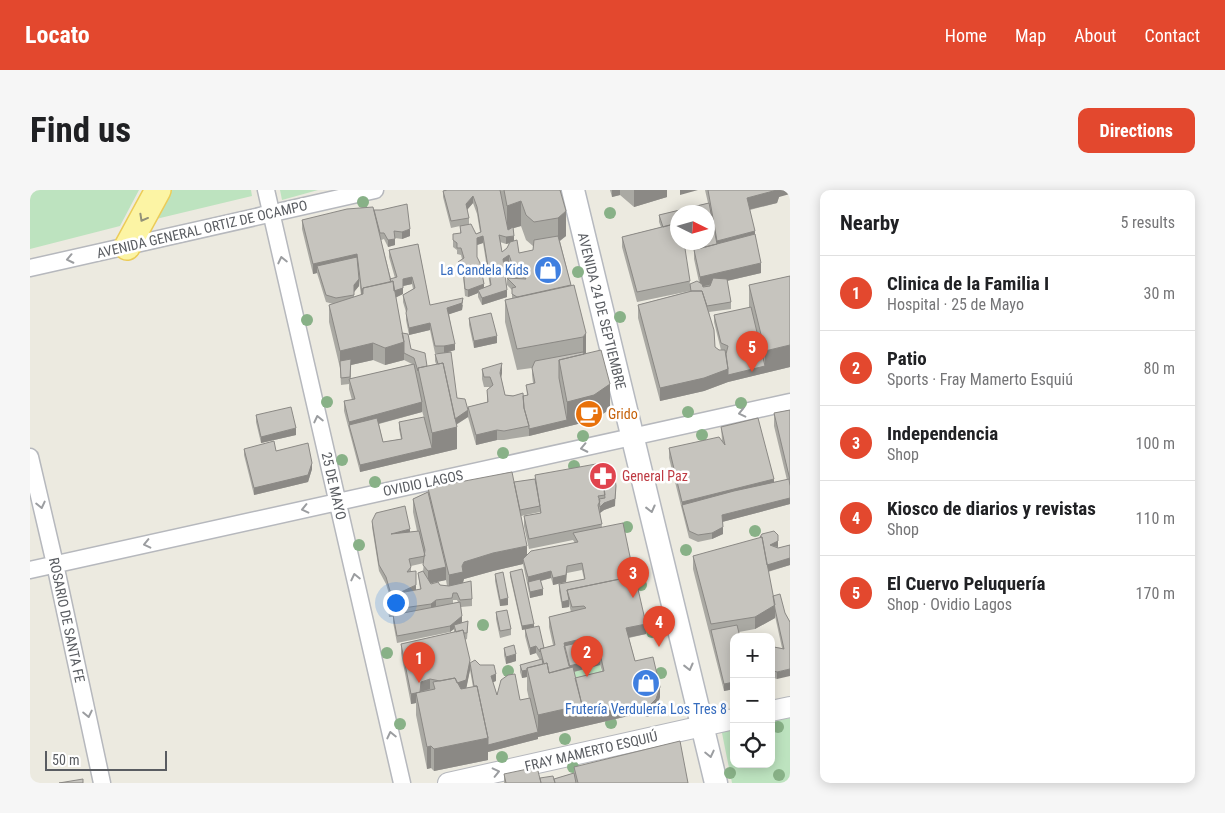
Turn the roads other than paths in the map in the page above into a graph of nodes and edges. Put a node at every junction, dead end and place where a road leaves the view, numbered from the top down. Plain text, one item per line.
1 (158, 190) edge
2 (266, 190) edge
3 (375, 190) edge
4 (573, 190) edge
5 (271, 214) junction
6 (127, 247) junction
7 (30, 268) edge
8 (790, 402) edge
9 (633, 437) junction
10 (30, 457) edge
11 (338, 502) junction
12 (55, 564) junction
13 (30, 570) edge
14 (790, 707) edge
15 (775, 710) edge
16 (730, 720) edge
17 (703, 726) junction
18 (102, 783) edge
19 (402, 783) edge
20 (448, 783) edge
21 (716, 783) edge

1 -> 6 main road
2 - 5 street, 25 DE MAYO
3 - 5 street, AVENIDA GENERAL ORTIZ DE OCAMPO
4 - 9 main road, AVENIDA 24 DE SEPTIEMBRE
5 - 6 street, AVENIDA GENERAL ORTIZ DE OCAMPO
11 -> 5 street, 25 DE MAYO
6 -> 7 street, AVENIDA GENERAL ORTIZ DE OCAMPO
8 -> 9 street, OVIDIO LAGOS
9 -> 11 street, OVIDIO LAGOS
9 -> 17 main road, AVENIDA 24 DE SEPTIEMBRE
10 -> 12 street, ROSARIO DE SANTA FE
11 -> 12 street, OVIDIO LAGOS
19 -> 11 street, 25 DE MAYO
12 - 13 street, OVIDIO LAGOS
12 -> 18 street, ROSARIO DE SANTA FE
14 - 15 street
16 - 17 street, FRAY MAMERTO ESQUIÚ
20 -> 17 street, FRAY MAMERTO ESQUIÚ
17 -> 21 main road, AVENIDA 24 DE SEPTIEMBRE

